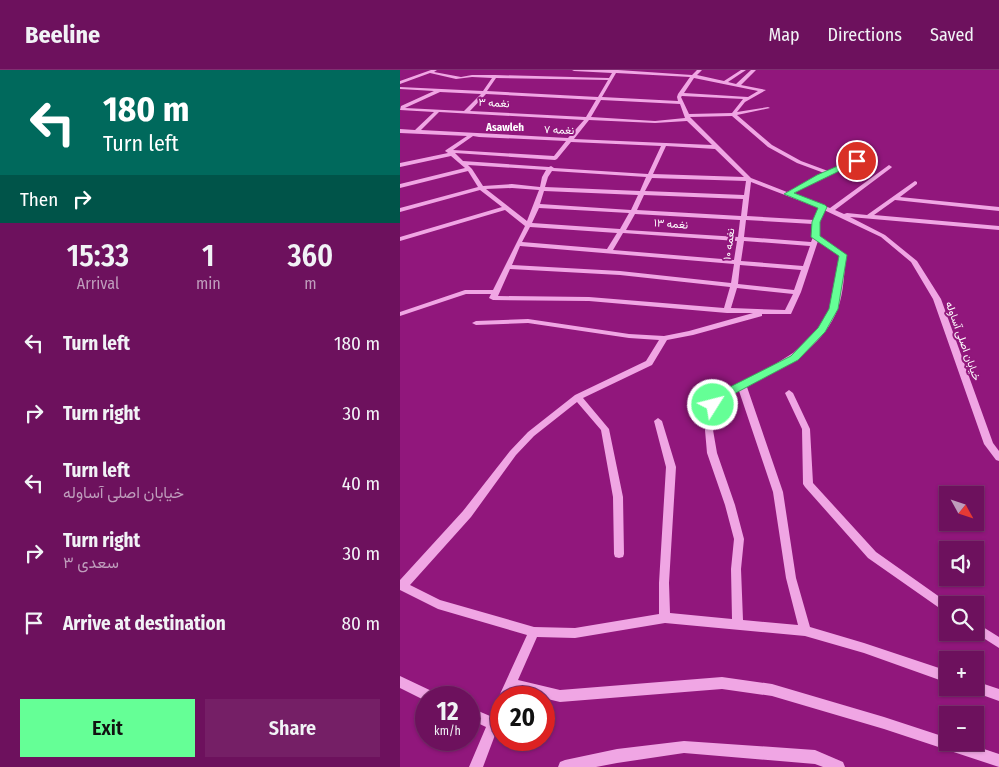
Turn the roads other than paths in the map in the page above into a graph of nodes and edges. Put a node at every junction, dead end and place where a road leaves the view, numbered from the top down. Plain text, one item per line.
1 (574, 70) edge
2 (700, 70) edge
3 (744, 70) edge
4 (754, 70) edge
5 (430, 71) edge
6 (615, 71) edge
7 (495, 76) junction
8 (694, 76) junction
9 (610, 79) junction
10 (726, 82) junction
11 (400, 83) edge
12 (738, 85) junction
13 (400, 88) edge
14 (439, 90) junction
15 (484, 92) junction
16 (680, 94) junction
17 (599, 98) junction
18 (747, 98) junction
19 (681, 102) junction
20 (768, 108) dead end
21 (400, 109) edge
22 (439, 110) junction
23 (466, 112) junction
24 (733, 114) junction
25 (588, 118) junction
26 (688, 118) junction
27 (400, 131) edge
28 (416, 132) junction
29 (473, 134) junction
30 (569, 140) junction
31 (664, 145) junction
32 (717, 147) junction
33 (450, 152) junction
34 (872, 154) dead end
35 (462, 163) junction
36 (400, 165) edge
37 (889, 167) dead end
38 (551, 168) junction
39 (469, 169) junction
40 (828, 173) junction
41 (650, 176) junction
42 (749, 179) junction
43 (915, 183) dead end
44 (400, 186) edge
45 (481, 188) junction
46 (542, 189) junction
47 (641, 193) junction
48 (788, 194) junction
49 (745, 197) junction
50 (894, 198) junction
51 (535, 206) junction
52 (506, 208) junction
53 (827, 209) junction
54 (999, 209) edge
55 (400, 210) edge
56 (633, 212) junction
57 (839, 214) junction
58 (743, 218) junction
59 (867, 218) junction
60 (816, 222) junction
61 (528, 225) junction
62 (999, 228) edge
63 (622, 231) junction
64 (740, 238) junction
65 (400, 239) edge
66 (814, 240) junction
67 (518, 244) junction
68 (609, 251) junction
69 (737, 262) junction
70 (508, 267) junction
71 (805, 268) junction
72 (734, 286) junction
73 (496, 292) junction
74 (797, 292) junction
75 (728, 311) junction
76 (766, 312) junction
77 (400, 314) edge
78 (476, 323) dead end
79 (664, 338) junction
80 (742, 386) junction
81 (789, 393) dead end
82 (578, 398) junction
83 (658, 421) dead end
84 (999, 458) edge
85 (619, 554) dead end
86 (401, 585) edge
87 (939, 603) edge
88 (665, 618) junction
89 (738, 625) junction
90 (805, 631) junction
91 (534, 632) junction
92 (984, 633) edge
93 (999, 644) edge
94 (939, 674) edge
95 (400, 682) edge
96 (510, 684) joint
97 (415, 689) edge
98 (984, 690) edge
99 (999, 695) edge
100 (490, 732) edge
101 (999, 761) edge
102 (476, 767) edge
103 (564, 767) edge
104 (838, 767) edge

1 - 6 street
2 - 8 street
3 - 10 street
4 - 12 street
5 - 7 street
5 - 11 street
6 - 8 street
6 - 9 street
7 - 9 street
7 - 15 street
8 - 10 street
8 - 16 street
9 - 17 street
10 - 12 street
12 - 18 street
13 - 14 street
14 - 15 street
14 - 21 street
15 - 17 street
15 - 23 street
16 - 18 street
16 - 19 street, خیابان اصلی آساوله
17 - 19 street
17 - 25 street
18 - 24 street
19 - 26 street, خیابان اصلی آساوله
20 - 24 street
21 - 22 street, نغمه ۳
22 - 23 street, نغمه ۳
22 - 28 street
23 - 25 street, نغمه ۳
24 - 26 street
24 - 40 street
25 - 26 street
25 - 30 street
26 - 32 street, خیابان اصلی آساوله
27 - 28 street, نغمه ۷
28 - 29 street, نغمه ۷
29 - 30 street, نغمه ۷
29 - 33 street
30 - 31 street, نغمه ۷
30 - 33 street
31 - 32 street, نغمه ۷
31 - 41 street
32 - 42 street, خیابان اصلی آساوله
33 - 35 street
33 - 36 street
34 - 40 street
35 - 38 street
35 - 39 street
37 - 53 street
38 - 41 street
38 - 46 street
39 - 44 street
39 - 45 street
40 - 48 street
41 - 42 street
41 - 47 street
42 - 48 street, خیابان اصلی آساوله
42 - 49 street, نغمه ۱۰
43 - 50 street
45 - 46 street
45 - 52 street
45 - 55 street
46 - 47 street
46 - 51 street
47 - 49 street
47 - 56 street
48 - 53 street, خیابان اصلی آساوله
49 - 58 street, نغمه ۱۰
50 - 54 street
50 - 59 street
51 - 56 street
51 - 61 street
52 - 61 street
52 - 65 street
53 - 57 street, خیابان اصلی آساوله
53 - 60 street
56 - 58 street
56 - 63 street
57 - 59 street
57 - 84 street, خیابان اصلی آساوله
58 - 60 street
58 - 64 street, نغمه ۱۰
59 - 62 street
60 - 66 street
61 - 63 street, نغمه ۱۳
61 - 67 street
63 - 64 street, نغمه ۱۳
63 - 68 street
64 - 66 street, نغمه ۱۳
64 - 69 street, نغمه ۱۰
66 - 71 street
66 - 80 street
67 - 68 street
67 - 70 street
68 - 69 street
69 - 71 street
69 - 72 street, نغمه ۱۰
70 - 72 street
70 - 73 street
71 - 74 street
72 - 74 street
72 - 75 street, نغمه ۱۰
73 - 75 street
73 - 77 street
74 - 76 street
75 - 76 street
76 - 79 street
78 - 79 street
79 - 82 street
80 - 89 street
80 - 90 street
81 - 87 street
82 - 85 street
82 - 86 street
83 - 88 street
86 - 91 street
88 - 89 street
88 - 91 street
89 - 90 street
90 - 94 street
91 - 96 street
92 - 93 street
95 - 97 street
96 - 101 street
98 - 99 street
100 - 102 street
103 - 104 street

